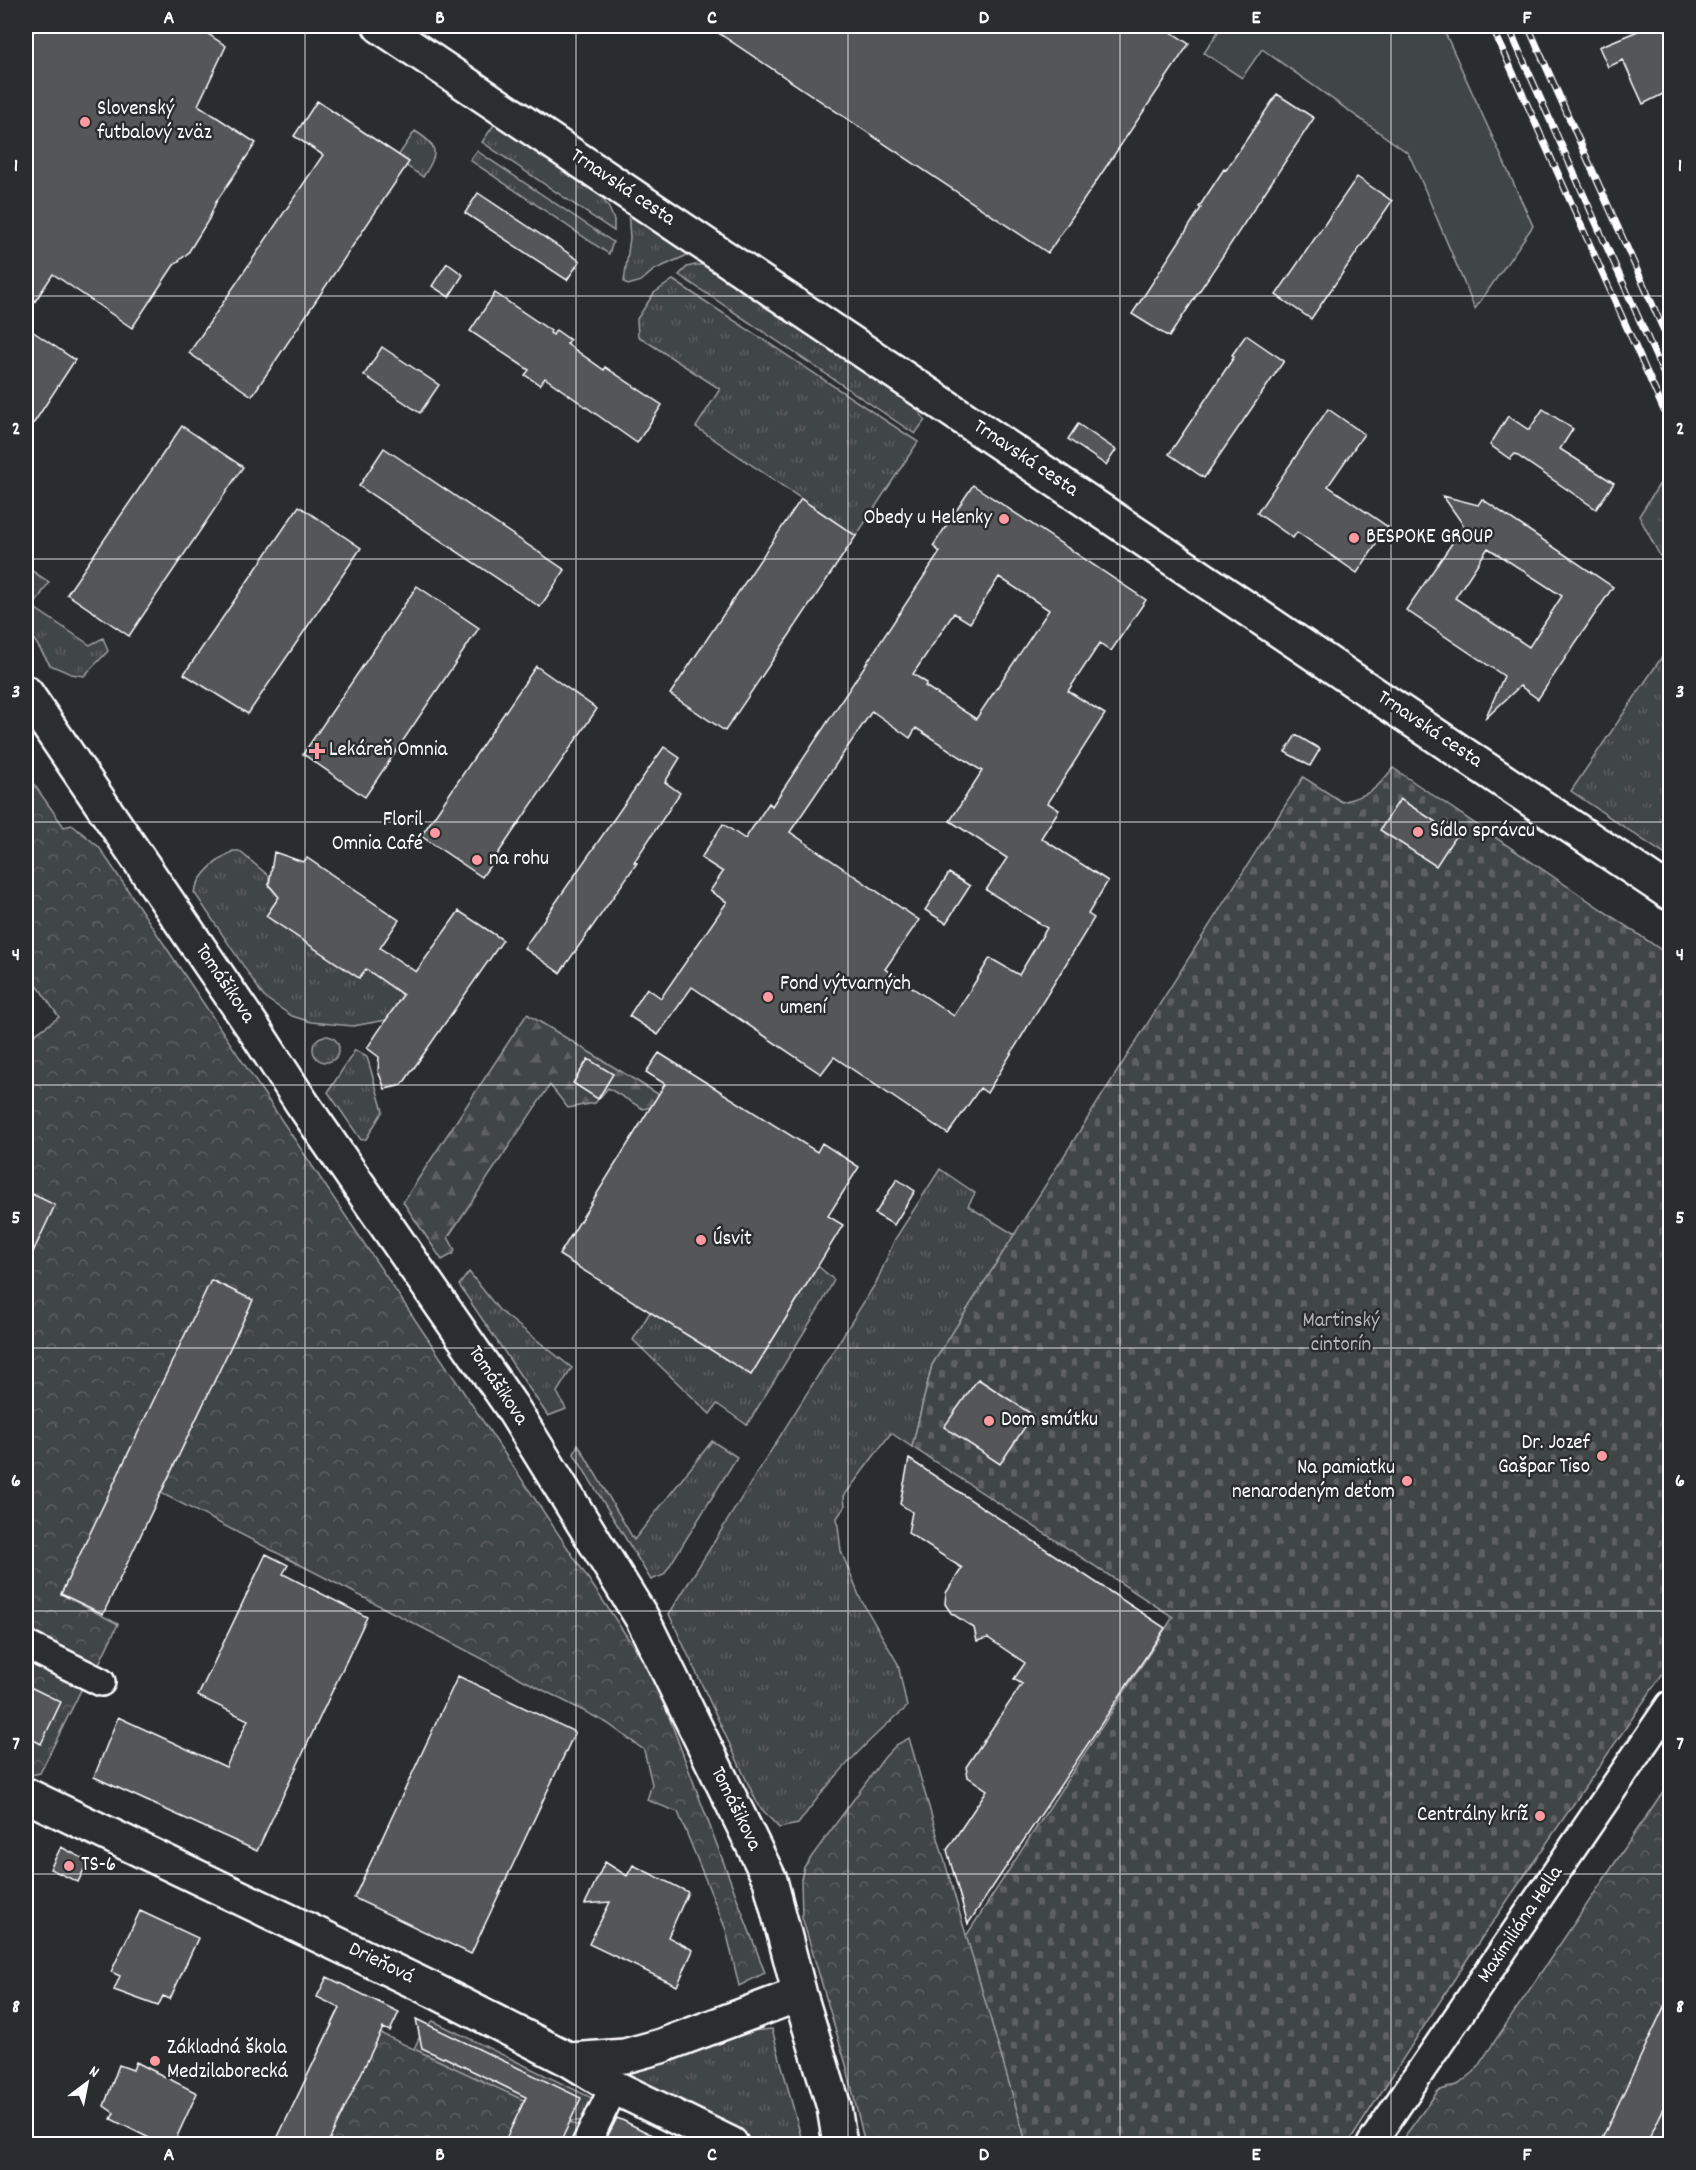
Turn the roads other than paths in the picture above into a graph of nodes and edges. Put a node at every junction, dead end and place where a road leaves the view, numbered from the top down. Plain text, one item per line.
1 (380, 26) edge
2 (26, 693) edge
3 (1671, 893) edge
4 (26, 1645) edge
5 (101, 1682) dead end
6 (1671, 1705) edge
7 (26, 1795) edge
8 (800, 1995) junction
9 (570, 2060) junction
10 (614, 2087) junction
11 (585, 2145) edge
12 (731, 2145) edge
13 (840, 2145) edge
14 (1371, 2145) edge

1 - 3 main road, Trnavská cesta
2 - 8 main road, Tomášikova
4 - 5 street
6 - 14 street, Maximiliána Hella
7 - 9 main road, Drieňová
8 - 9 main road
8 - 13 main road, Tomášikova
9 - 10 main road, Drieňová
10 - 11 street
10 - 12 main road, Drieňová

